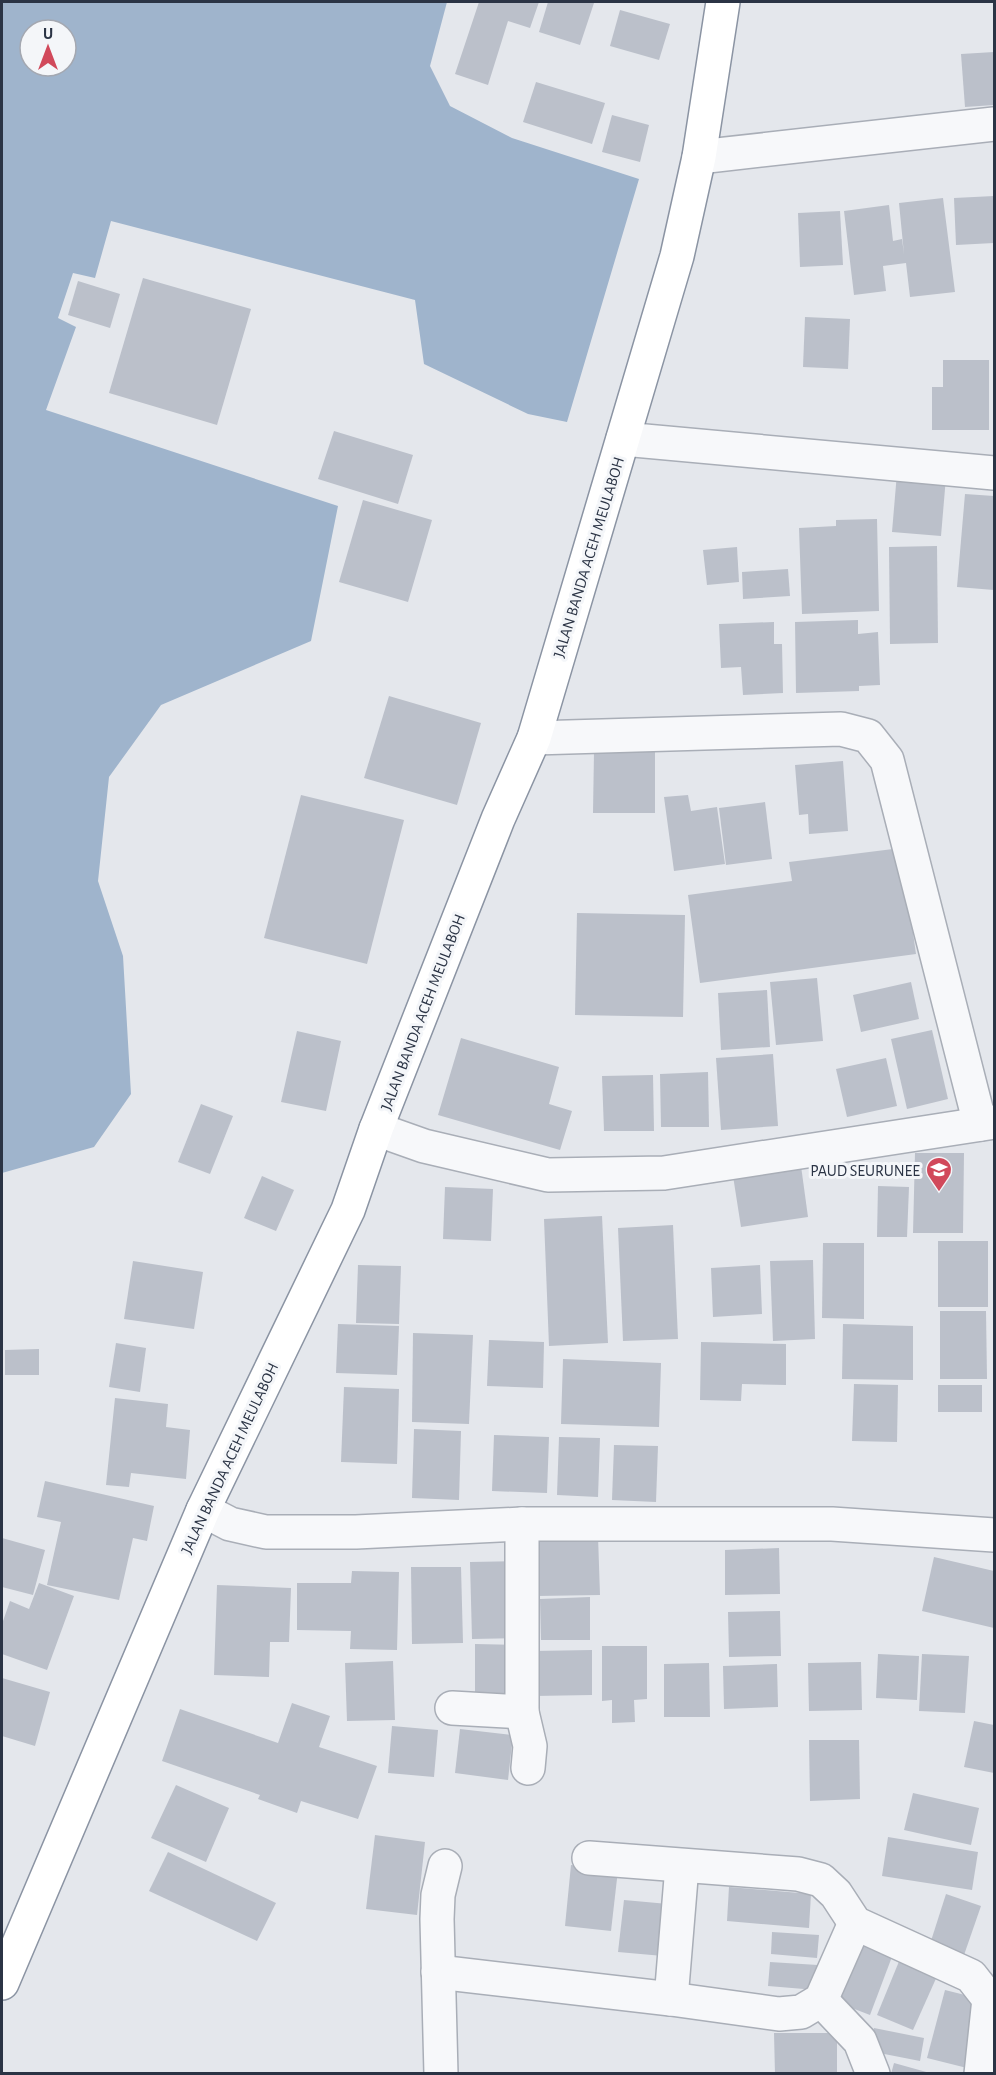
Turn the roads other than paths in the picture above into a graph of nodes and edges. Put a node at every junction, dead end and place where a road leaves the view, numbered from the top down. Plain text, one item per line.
1 (723, 2) edge
2 (994, 124) edge
3 (699, 157) junction
4 (623, 439) junction
5 (994, 473) edge
6 (534, 738) junction
7 (987, 1123) edge
8 (376, 1129) junction
9 (202, 1510) junction
10 (522, 1524) junction
11 (994, 1534) edge
12 (452, 1708) dead end
13 (522, 1712) junction
14 (528, 1768) dead end
15 (589, 1858) dead end
16 (445, 1866) dead end
17 (682, 1866) junction
18 (855, 1923) junction
19 (438, 1972) junction
20 (2, 1983) edge
21 (671, 1999) junction
22 (821, 2000) junction
23 (441, 2073) edge
24 (873, 2073) edge
25 (981, 2073) edge

1 - 3 highway, JALAN BANDA ACEH MEULABOH
2 - 3 street
3 - 4 highway, JALAN BANDA ACEH MEULABOH
4 - 5 street
4 - 6 highway, JALAN BANDA ACEH MEULABOH
6 - 7 street
6 - 8 highway, JALAN BANDA ACEH MEULABOH
7 - 8 street
8 - 9 highway, JALAN BANDA ACEH MEULABOH
9 - 10 street
9 - 20 highway, JALAN BANDA ACEH MEULABOH
10 - 11 street
10 - 13 street
12 - 13 street
13 - 14 street
15 - 17 street
16 - 19 street
17 - 18 street
17 - 21 street
18 - 22 street
18 - 25 street
19 - 21 street
19 - 23 street
21 - 22 street
22 - 24 street

